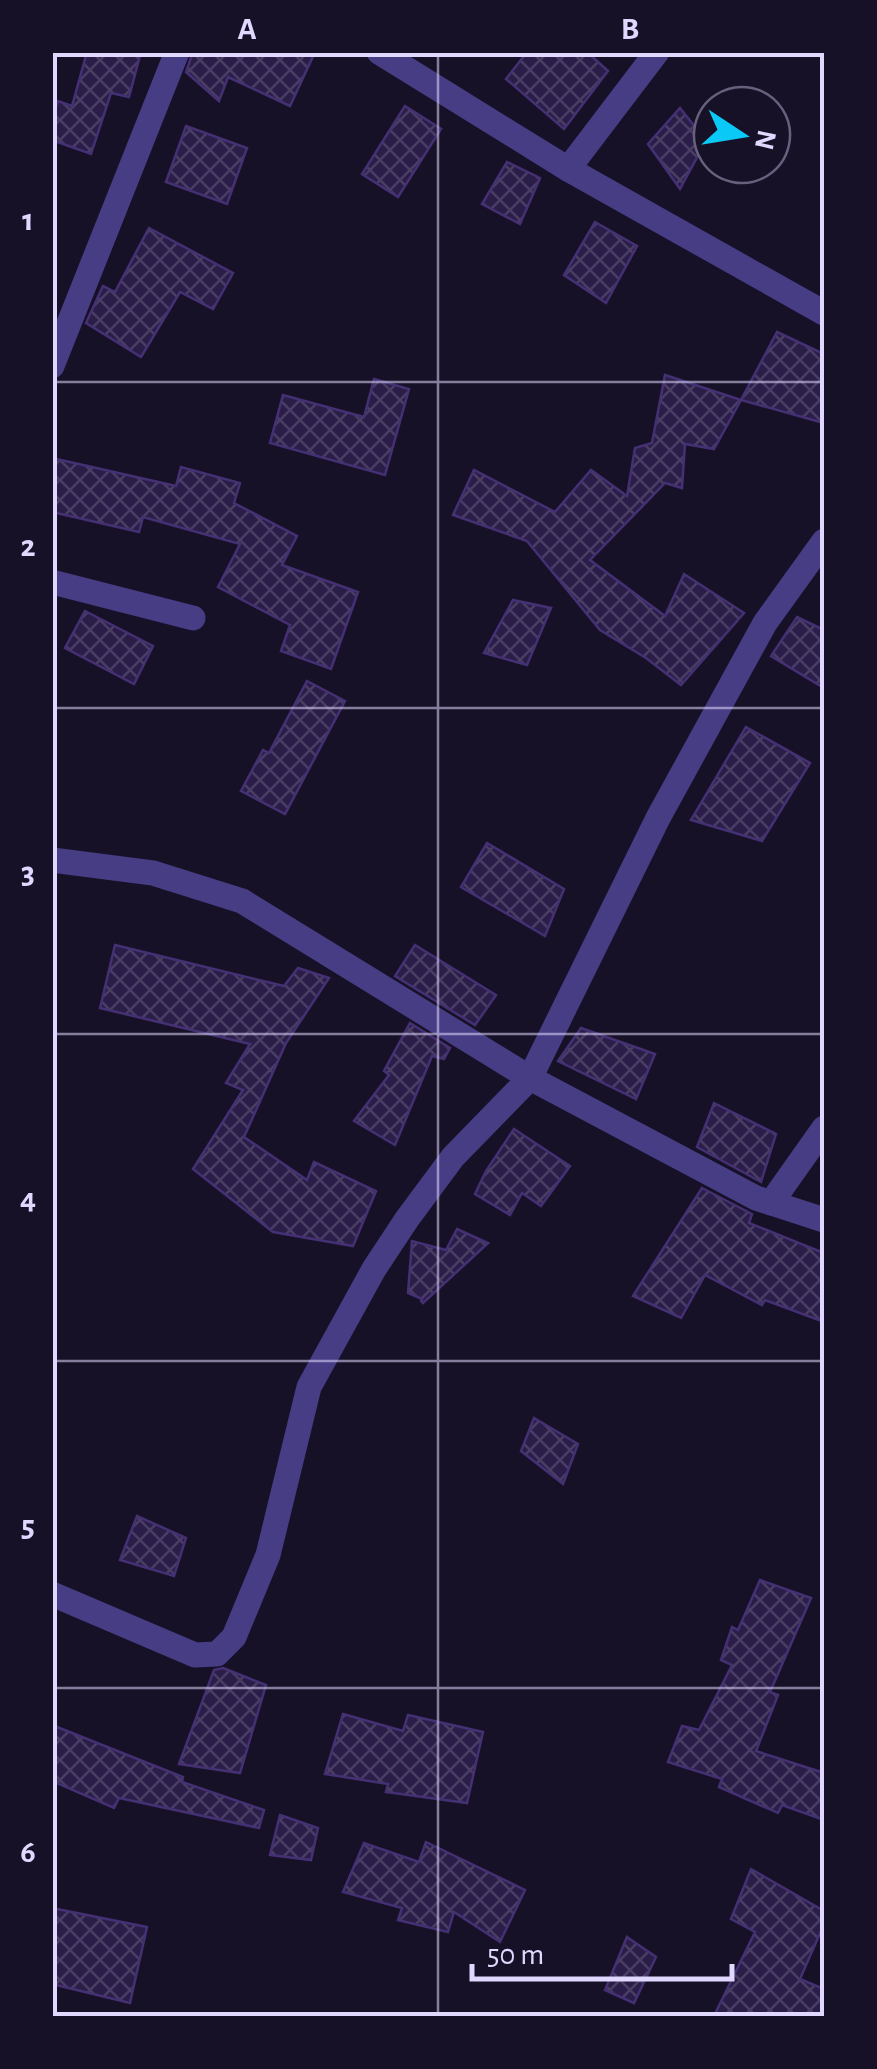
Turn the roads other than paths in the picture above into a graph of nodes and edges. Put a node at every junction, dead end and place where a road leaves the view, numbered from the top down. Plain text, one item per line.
1 (177, 52) edge
2 (379, 52) edge
3 (656, 52) edge
4 (568, 170) junction
5 (824, 313) edge
6 (52, 366) edge
7 (824, 541) edge
8 (52, 582) edge
9 (193, 618) dead end
10 (52, 860) edge
11 (530, 1078) junction
12 (824, 1128) edge
13 (771, 1203) junction
14 (824, 1220) edge
15 (52, 1594) edge

1 - 6 street
2 - 4 street
3 - 4 street
4 - 5 street
7 - 11 street
8 - 9 street
10 - 11 street
11 - 13 street
11 - 15 street
12 - 13 street
13 - 14 street

